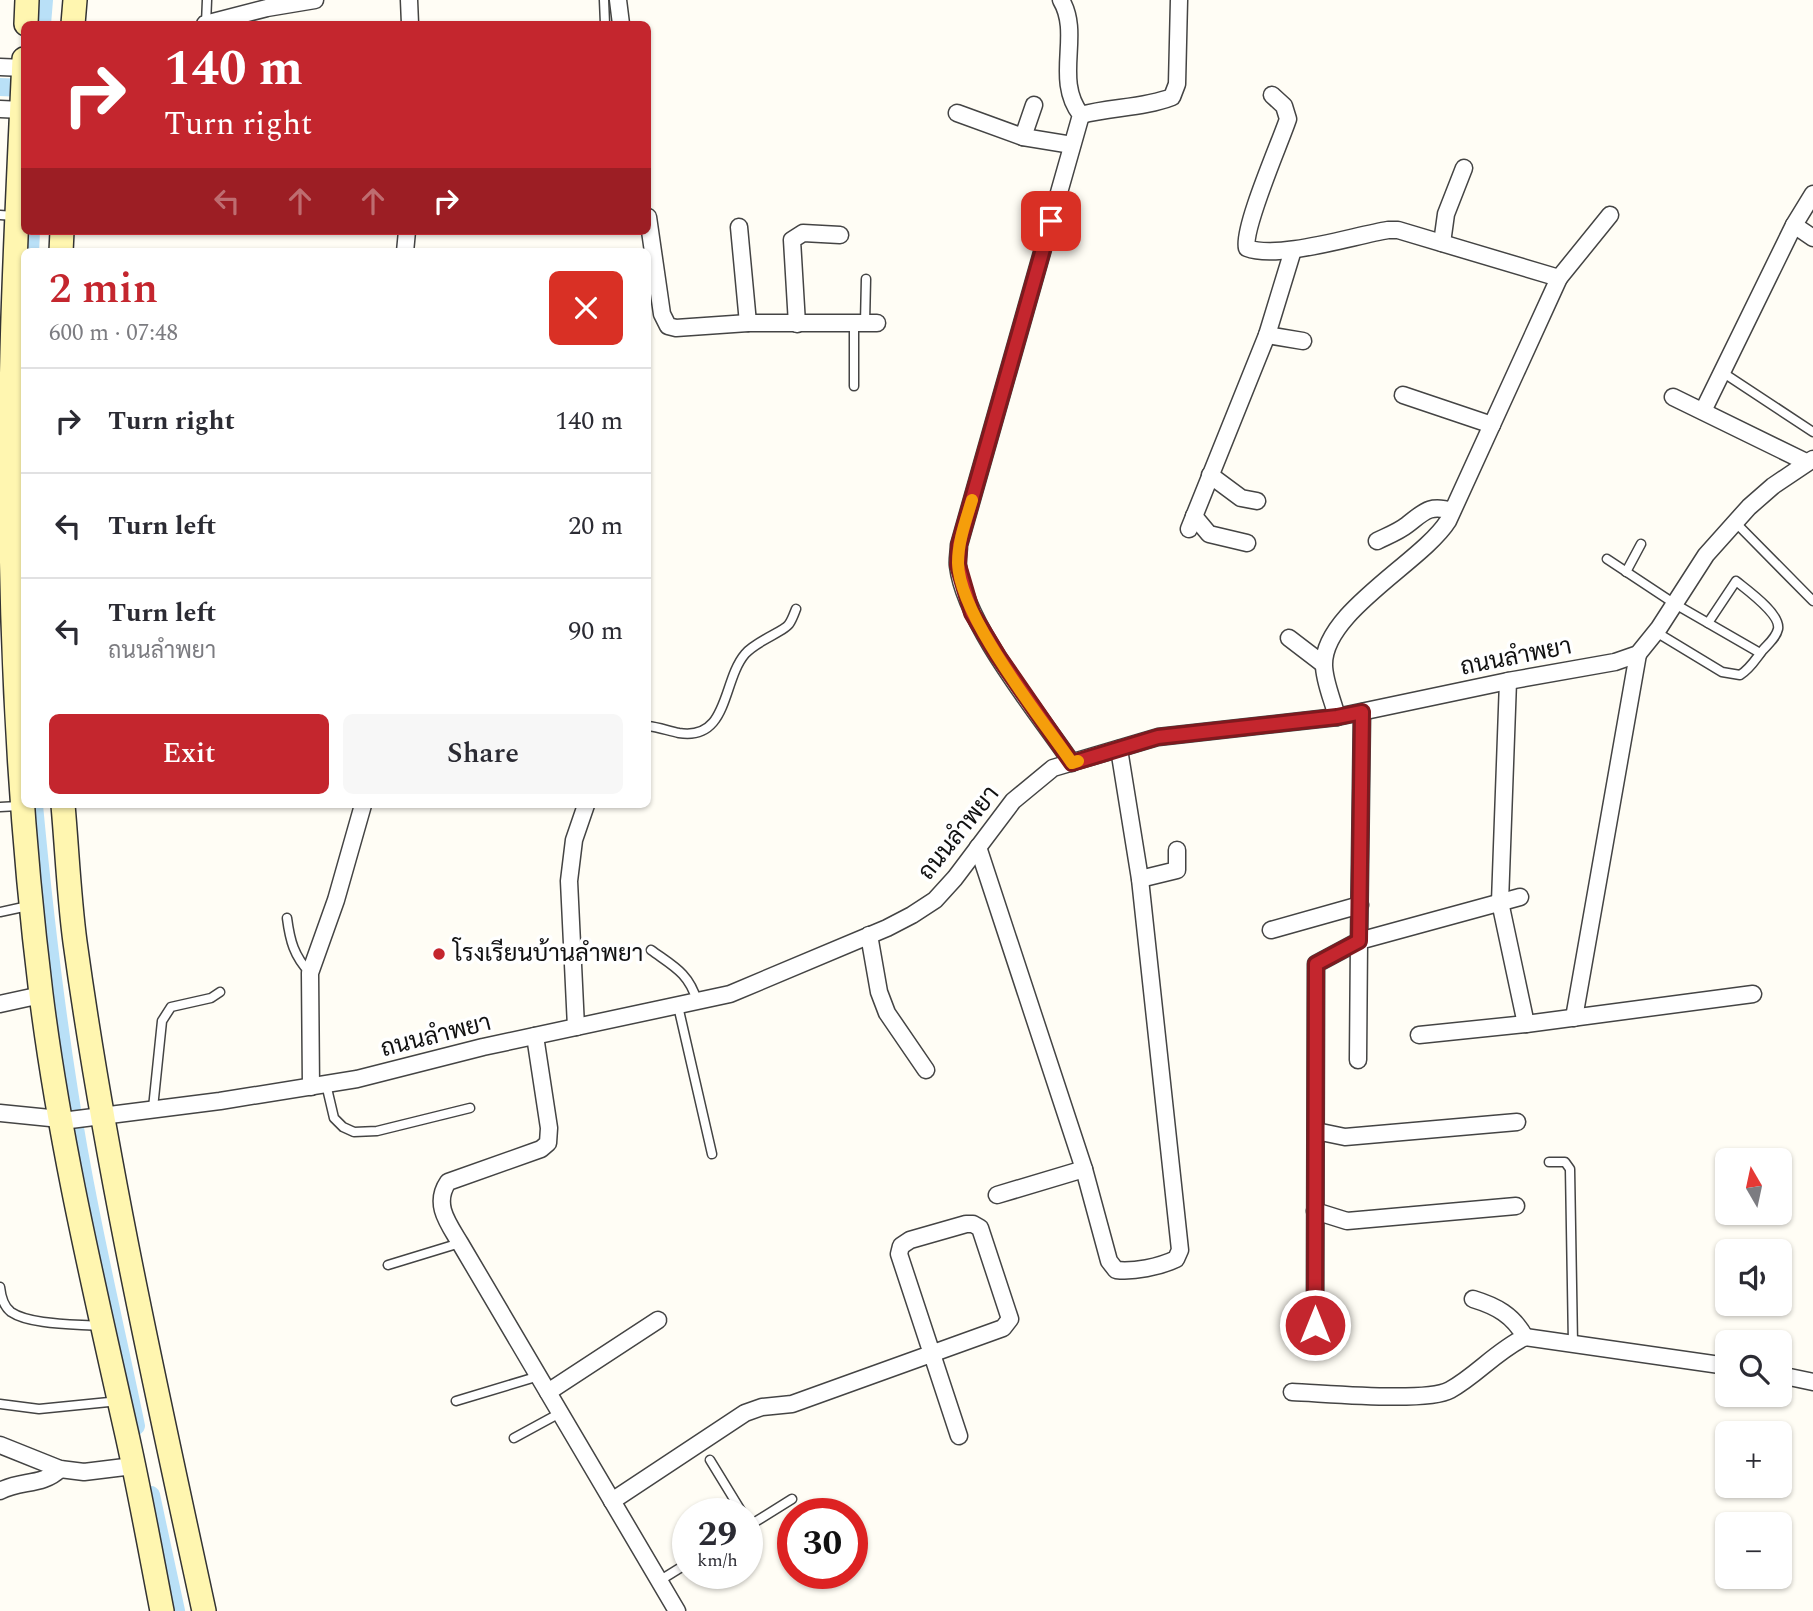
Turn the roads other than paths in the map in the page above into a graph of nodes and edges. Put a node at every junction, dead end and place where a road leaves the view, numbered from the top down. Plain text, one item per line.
1 (27, 0) edge
2 (75, 0) edge
3 (207, 0) edge
4 (315, 0) edge
5 (409, 0) edge
6 (604, 0) edge
7 (618, 0) edge
8 (1061, 0) edge
9 (1179, 0) edge
10 (26, 21) edge
11 (74, 21) edge
12 (206, 21) edge
13 (217, 21) edge
14 (410, 21) edge
15 (605, 21) edge
16 (621, 21) edge
17 (0, 67) edge
18 (20, 82) edge
19 (1272, 95) dead end
20 (1034, 104) dead end
21 (957, 113) dead end
22 (1081, 116) junction
23 (1023, 137) junction
24 (1072, 145) junction
25 (1464, 168) dead end
26 (1813, 194) edge
27 (9, 215) edge
28 (1610, 215) dead end
29 (1794, 225) junction
30 (739, 227) dead end
31 (841, 234) dead end
32 (651, 235) edge
33 (1813, 238) edge
34 (1441, 243) junction
35 (1293, 250) junction
36 (1559, 278) junction
37 (866, 279) dead end
38 (748, 323) junction
39 (866, 323) junction
40 (797, 324) junction
41 (1267, 335) junction
42 (1303, 341) dead end
43 (1722, 372) junction
44 (854, 386) dead end
45 (1403, 395) dead end
46 (1673, 397) dead end
47 (6, 402) edge
48 (1703, 411) junction
49 (1492, 425) junction
50 (1813, 432) edge
51 (1809, 461) edge
52 (1210, 475) junction
53 (5, 481) edge
54 (1257, 501) dead end
55 (1452, 512) junction
56 (1735, 522) junction
57 (5, 527) edge
58 (1377, 541) dead end
59 (1247, 543) dead end
60 (1641, 544) dead end
61 (1607, 559) dead end
62 (1626, 572) junction
63 (1813, 601) edge
64 (1675, 604) junction
65 (796, 609) dead end
66 (1708, 623) junction
67 (1656, 632) junction
68 (1289, 638) dead end
69 (7, 640) edge
70 (1760, 653) junction
71 (1638, 654) junction
72 (1323, 664) junction
73 (1508, 681) junction
74 (1362, 712) junction
75 (1337, 717) junction
76 (651, 727) edge
77 (1119, 749) junction
78 (1072, 763) junction
79 (11, 806) edge
80 (63, 808) edge
81 (362, 808) edge
82 (585, 808) edge
83 (978, 847) junction
84 (1177, 850) dead end
85 (1140, 879) junction
86 (1520, 897) dead end
87 (1500, 902) junction
88 (32, 905) junction
89 (1360, 905) junction
90 (0, 912) edge
91 (287, 918) dead end
92 (1271, 930) dead end
93 (869, 935) junction
94 (1359, 941) junction
95 (651, 950) dead end
96 (310, 973) junction
97 (220, 992) dead end
98 (1753, 994) dead end
99 (41, 995) junction
100 (697, 1001) junction
101 (0, 1004) edge
102 (678, 1006) junction
103 (1574, 1018) junction
104 (1526, 1024) junction
105 (576, 1027) junction
106 (1419, 1035) dead end
107 (535, 1036) junction
108 (1358, 1060) dead end
109 (926, 1070) dead end
110 (318, 1085) junction
111 (153, 1108) junction
112 (470, 1108) dead end
113 (0, 1113) edge
114 (98, 1116) junction
115 (66, 1120) junction
116 (1517, 1122) dead end
117 (1315, 1131) junction
118 (712, 1154) dead end
119 (1549, 1162) dead end
120 (1084, 1169) junction
121 (997, 1195) dead end
122 (1516, 1206) dead end
123 (1315, 1211) junction
124 (460, 1242) junction
125 (388, 1265) dead end
126 (0, 1287) edge
127 (1472, 1299) dead end
128 (658, 1320) dead end
129 (1315, 1325) dead end
130 (102, 1326) junction
131 (1525, 1337) junction
132 (1573, 1344) junction
133 (932, 1355) junction
134 (1715, 1364) edge
135 (539, 1376) junction
136 (1792, 1377) edge
137 (1813, 1381) edge
138 (548, 1392) junction
139 (1292, 1392) dead end
140 (119, 1401) junction
141 (456, 1401) dead end
142 (0, 1404) edge
143 (560, 1413) junction
144 (959, 1436) dead end
145 (514, 1438) dead end
146 (0, 1445) edge
147 (710, 1460) dead end
148 (133, 1466) junction
149 (60, 1469) junction
150 (0, 1491) edge
151 (733, 1498) edge
152 (612, 1501) junction
153 (672, 1573) edge
154 (659, 1581) junction
155 (162, 1611) edge
156 (204, 1611) edge
157 (677, 1611) edge

1 - 10 street
2 - 11 street
3 - 12 lane
4 - 13 street
5 - 14 street
6 - 15 lane
7 - 16 street
8 - 22 street
9 - 22 street
17 - 18 street
18 - 27 street
19 - 35 street
20 - 23 street
21 - 23 street
22 - 24 street
23 - 24 street
24 - 78 street
25 - 34 street
26 - 29 street
27 - 47 street
28 - 36 street
29 - 33 street
29 - 43 street
30 - 38 street
31 - 40 street
32 - 38 street
34 - 35 street
34 - 36 street
35 - 41 street
36 - 49 street
37 - 39 lane
38 - 40 street
39 - 40 street
39 - 44 lane
41 - 42 street
41 - 52 street
43 - 48 street
43 - 50 lane
45 - 49 street
46 - 48 street
47 - 53 street
48 - 51 street
49 - 55 street
51 - 56 street
52 - 54 street
52 - 59 street
53 - 57 street
55 - 58 street
55 - 72 street
56 - 63 lane
56 - 64 street
57 - 69 street
60 - 62 lane
61 - 62 lane
62 - 64 lane
64 - 66 lane
64 - 67 street
65 - 76 lane
66 - 70 lane
66 - 70 lane
67 - 70 lane
67 - 71 street
68 - 72 street
69 - 79 street
71 - 73 street, ถนนลำพยา
71 - 103 street
72 - 75 street
73 - 74 street, ถนนลำพยา
73 - 87 street
74 - 75 street, ถนนลำพยา
74 - 89 street
75 - 77 street, ถนนลำพยา
77 - 78 street, ถนนลำพยา
77 - 85 street
78 - 83 street, ถนนลำพยา
79 - 88 street
80 - 114 street
81 - 96 street
82 - 105 street
83 - 93 street, ถนนลำพยา
83 - 120 street
84 - 85 street
85 - 120 street
86 - 87 street
87 - 94 street
87 - 104 street
88 - 90 lane
88 - 99 street
89 - 92 street
89 - 94 street
91 - 96 lane
93 - 100 street, ถนนลำพยา
93 - 109 street
94 - 108 street
94 - 117 street
95 - 100 lane
96 - 110 street
97 - 111 lane
98 - 103 street
99 - 101 street
99 - 115 street
100 - 102 street, ถนนลำพยา
102 - 105 street, ถนนลำพยา
102 - 118 lane
103 - 104 street
104 - 106 street
105 - 107 street, ถนนลำพยา
107 - 110 street, ถนนลำพยา
107 - 124 street
110 - 111 street, ถนนลำพยา
110 - 112 lane
111 - 114 street, ถนนลำพยา
113 - 115 street, ถนนลำพยา
114 - 115 street, ถนนลำพยา
114 - 156 street
115 - 130 street
116 - 117 street
117 - 123 street
119 - 132 lane
120 - 121 street
122 - 123 street
123 - 129 street
124 - 125 lane
124 - 135 street
126 - 130 lane
127 - 131 street
128 - 138 street
130 - 140 street
131 - 132 street
131 - 139 street
132 - 134 street
133 - 133 street
133 - 144 street
133 - 152 street
135 - 138 street
135 - 141 lane
136 - 137 street
138 - 143 street
140 - 142 lane
140 - 148 street
143 - 145 lane
143 - 152 street
146 - 149 street
147 - 151 lane
148 - 149 street
148 - 155 street
149 - 150 street
152 - 154 street
153 - 154 lane
154 - 157 street

